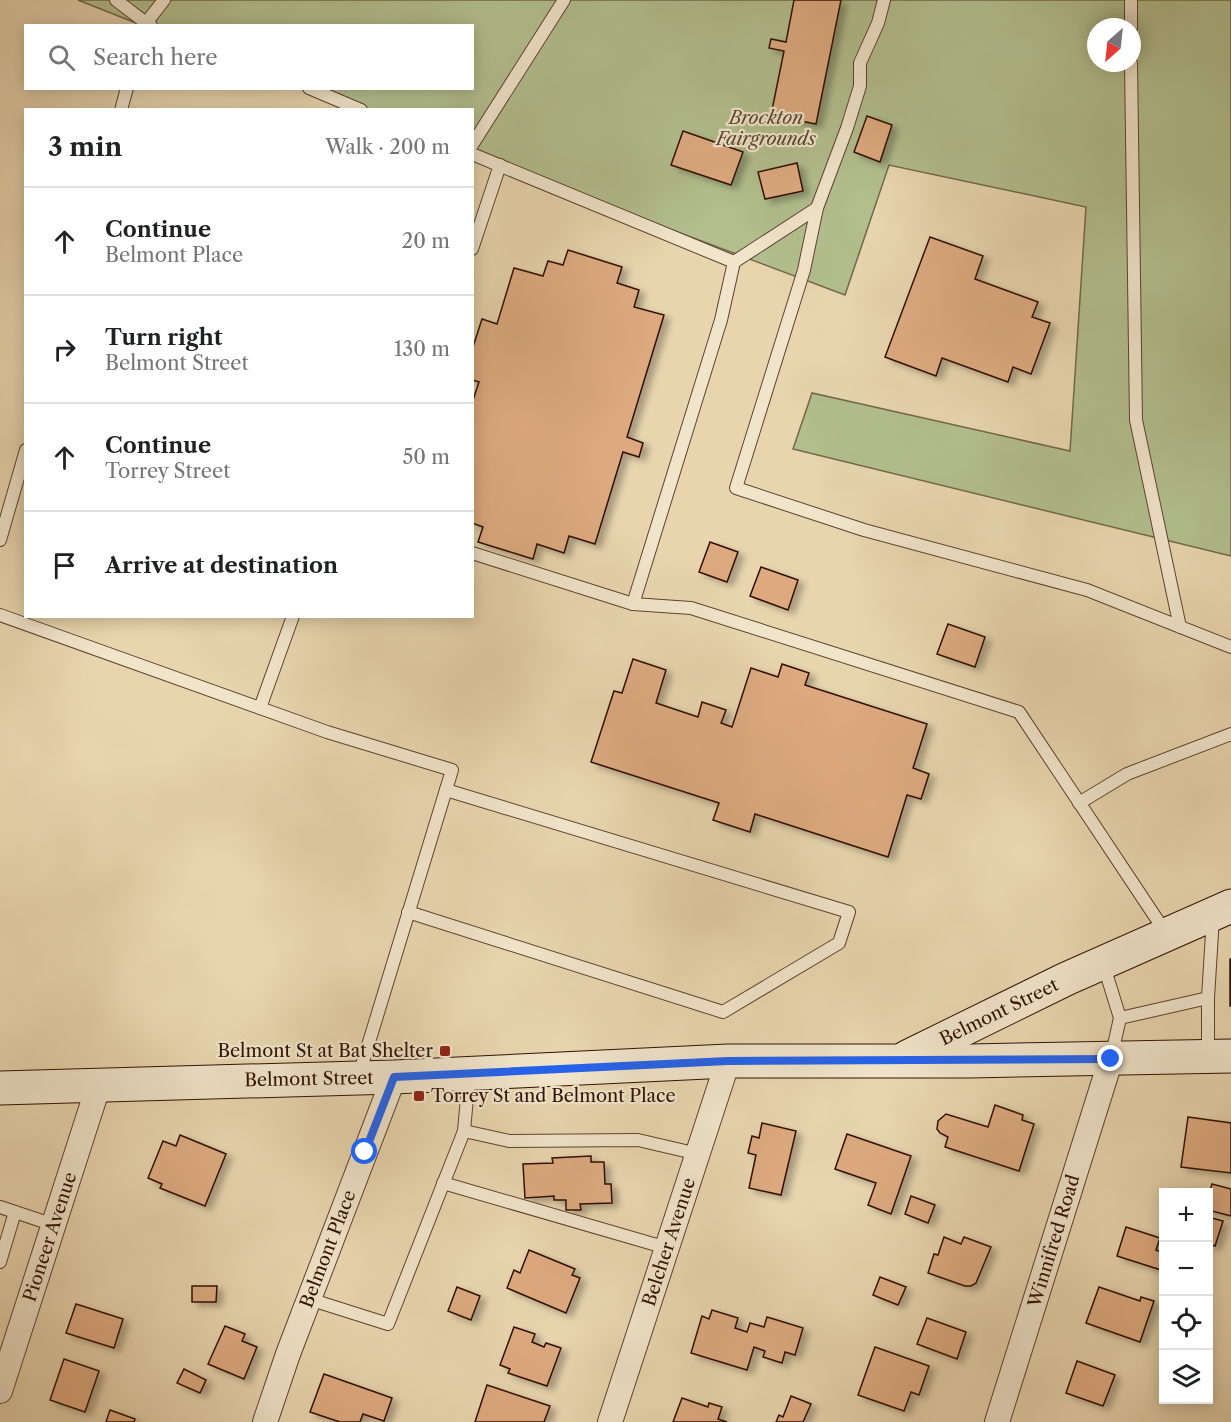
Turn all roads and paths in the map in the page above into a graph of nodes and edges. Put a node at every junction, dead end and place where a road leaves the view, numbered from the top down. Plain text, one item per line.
1 (116, 0) edge
2 (164, 0) edge
3 (564, 0) edge
4 (884, 0) edge
5 (1131, 0) edge
6 (1131, 18) edge
7 (147, 24) edge
8 (149, 24) edge
9 (1131, 72) edge
10 (127, 90) edge
11 (312, 90) edge
12 (330, 104) edge
13 (123, 108) edge
14 (351, 108) edge
15 (474, 142) edge
16 (474, 155) edge
17 (500, 165) junction
18 (817, 208) junction
19 (474, 243) edge
20 (734, 262) junction
21 (24, 457) edge
22 (0, 540) edge
23 (474, 554) edge
24 (633, 604) junction
25 (0, 615) edge
26 (292, 618) edge
27 (1180, 627) junction
28 (1231, 647) edge
29 (260, 708) junction
30 (1231, 734) edge
31 (446, 790) junction
32 (1079, 803) junction
33 (1222, 910) edge
34 (408, 912) junction
35 (1166, 934) junction
36 (1103, 962) junction
37 (1208, 998) junction
38 (1120, 1018) junction
39 (1219, 1056) edge
40 (1111, 1059) junction
41 (728, 1061) junction
42 (900, 1061) junction
43 (469, 1074) junction
44 (394, 1077) junction
45 (358, 1078) junction
46 (99, 1084) junction
47 (0, 1088) edge
48 (464, 1131) junction
49 (698, 1154) junction
50 (443, 1184) junction
51 (0, 1207) edge
52 (15, 1212) junction
53 (54, 1225) junction
54 (667, 1248) junction
55 (0, 1262) edge
56 (309, 1299) junction
57 (0, 1391) edge
58 (266, 1422) edge
59 (610, 1422) edge
60 (997, 1422) edge

1 - 7 lane
2 - 8 lane
3 - 15 lane
4 - 18 lane
5 - 6 lane
9 - 27 lane
10 - 13 lane
11 - 12 lane
12 - 14 lane
16 - 17 lane
17 - 19 lane
17 - 20 lane
18 - 20 lane
18 - 27 lane
20 - 24 lane
21 - 22 lane
23 - 24 lane
24 - 32 lane
25 - 29 lane
26 - 29 lane
27 - 28 lane
29 - 31 lane
30 - 32 lane
31 - 34 lane
31 - 34 lane
32 - 35 lane
33 - 35 main road, Belmont Street
33 - 37 lane
34 - 45 lane
35 - 36 main road, Belmont Street
36 - 38 lane
36 - 42 main road, Belmont Street
37 - 38 lane
37 - 39 lane
38 - 40 lane
39 - 40 main road
40 - 42 main road
40 - 60 street, Winnifred Road
41 - 42 main road, Belmont Street
41 - 43 main road, Belmont Street
41 - 49 street, Belcher Avenue
43 - 44 main road, Belmont Street
43 - 48 lane
44 - 45 main road, Belmont Street
44 - 56 street, Belmont Place
45 - 46 main road, Belmont Street
46 - 47 main road, Belmont Street
46 - 53 street, Pioneer Avenue
48 - 49 lane
48 - 50 lane
49 - 54 street, Belcher Avenue
50 - 54 lane
50 - 56 lane
51 - 52 lane
52 - 53 lane
52 - 55 lane
53 - 57 street, Pioneer Avenue
54 - 59 street, Belcher Avenue
56 - 58 street, Belmont Place

